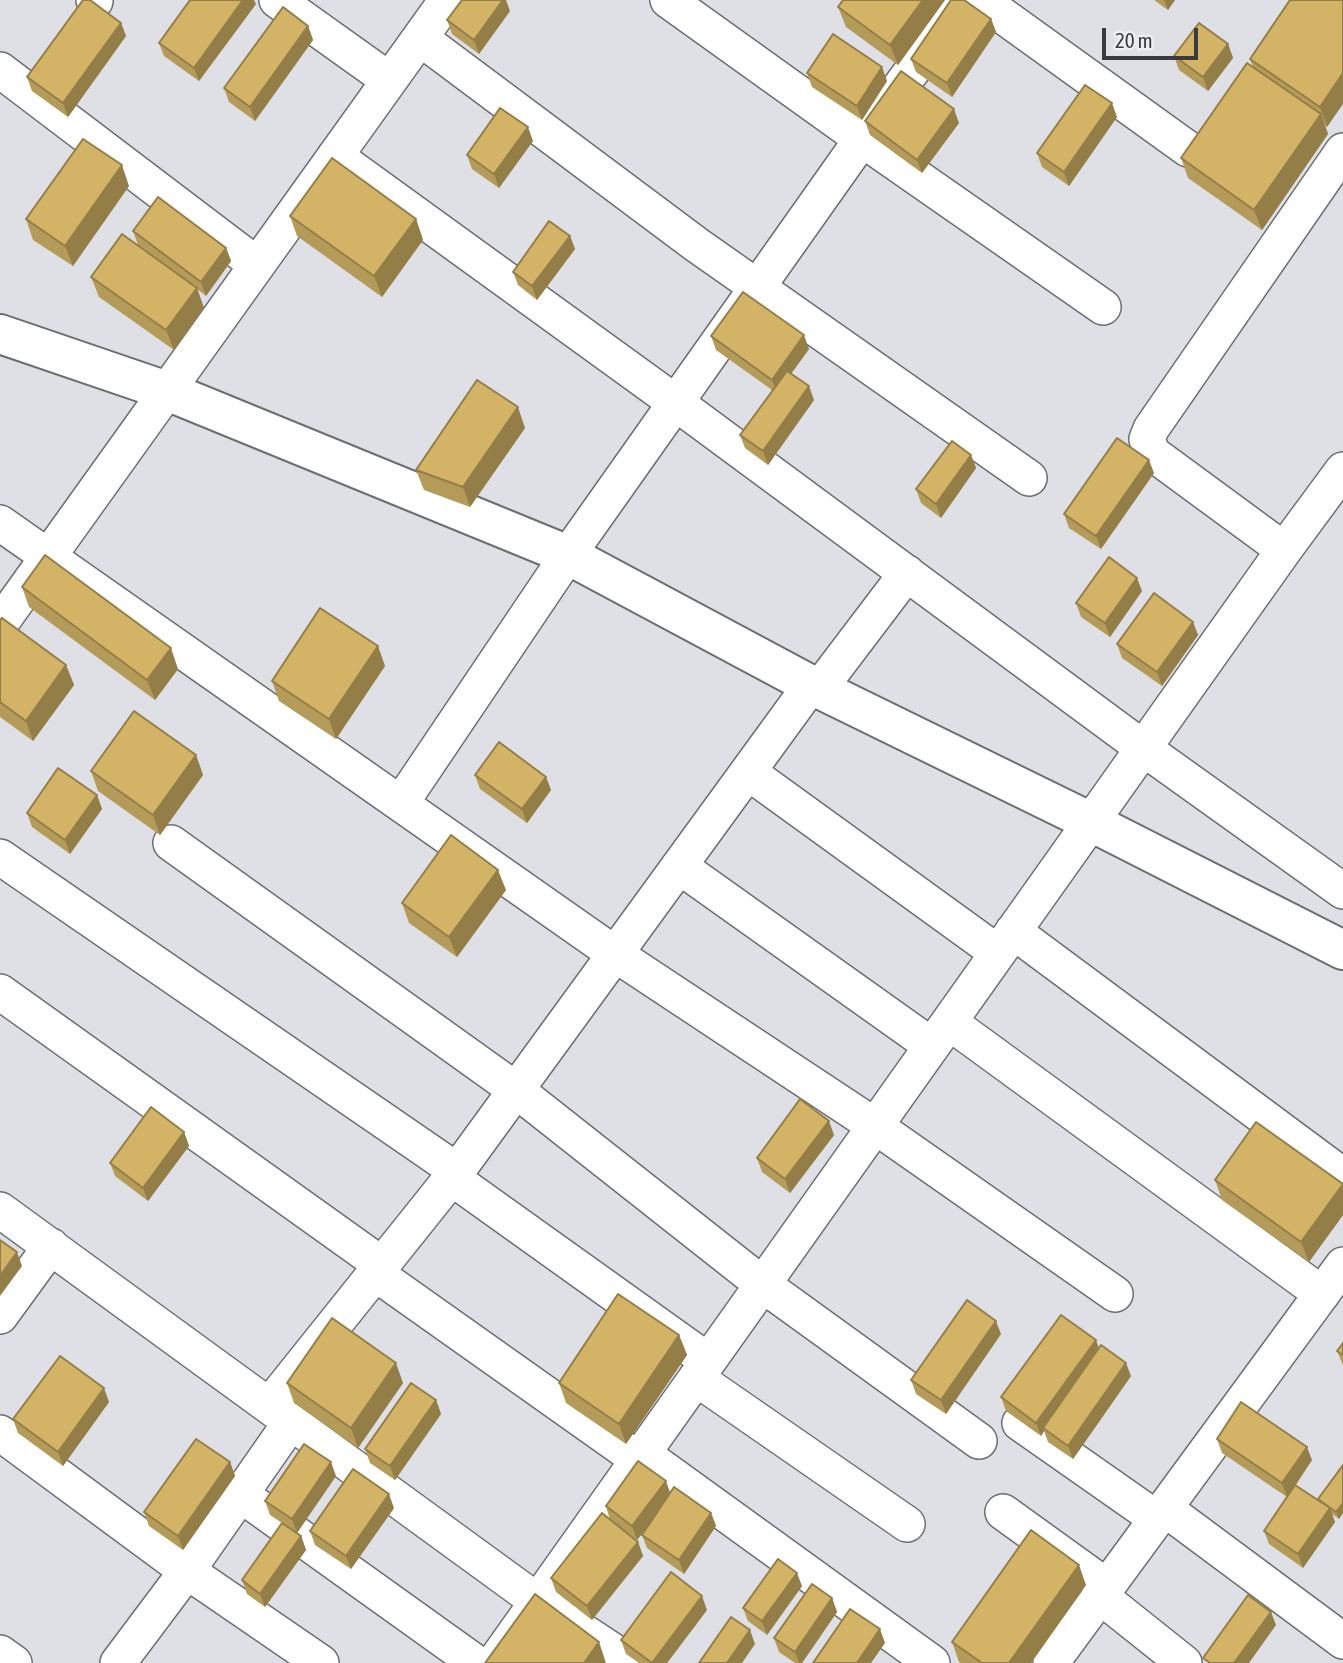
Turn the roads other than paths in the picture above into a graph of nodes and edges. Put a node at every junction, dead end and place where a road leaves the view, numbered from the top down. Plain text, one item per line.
1 (277, 0) edge
2 (447, 0) edge
3 (668, 0) edge
4 (964, 0) edge
5 (981, 0) edge
6 (420, 38) junction
7 (0, 70) edge
8 (389, 80) junction
9 (862, 139) junction
10 (1188, 149) edge
11 (1343, 151) edge
12 (335, 156) junction
13 (257, 265) junction
14 (758, 288) junction
15 (1103, 307) dead end
16 (0, 334) edge
17 (166, 391) junction
18 (676, 403) junction
19 (1343, 470) edge
20 (1029, 478) dead end
21 (0, 523) edge
22 (1284, 550) junction
23 (568, 555) junction
24 (49, 556) junction
25 (907, 573) junction
26 (0, 624) edge
27 (815, 687) junction
28 (1143, 748) junction
29 (748, 772) junction
30 (401, 803) junction
31 (1091, 822) junction
32 (171, 844) dead end
33 (0, 857) edge
34 (679, 866) junction
35 (1343, 891) edge
36 (1006, 942) junction
37 (1343, 950) edge
38 (615, 954) junction
39 (0, 992) edge
40 (940, 1034) junction
41 (516, 1090) junction
42 (875, 1126) junction
43 (454, 1174) junction
44 (1343, 1175) edge
45 (0, 1210) edge
46 (51, 1246) junction
47 (1343, 1265) edge
48 (379, 1269) junction
49 (762, 1284) junction
50 (1115, 1294) dead end
51 (1322, 1294) junction
52 (0, 1316) edge
53 (702, 1370) junction
54 (280, 1414) junction
55 (1020, 1423) edge
56 (0, 1433) edge
57 (979, 1441) dead end
58 (641, 1457) junction
59 (240, 1494) junction
60 (1003, 1512) dead end
61 (1161, 1514) junction
62 (907, 1524) dead end
63 (187, 1571) junction
64 (1103, 1592) junction
65 (537, 1601) junction
66 (1343, 1641) edge
67 (0, 1653) edge
68 (14, 1663) edge
69 (118, 1663) edge
70 (321, 1663) edge
71 (476, 1663) edge
72 (494, 1663) edge
73 (631, 1663) edge
74 (932, 1663) edge
75 (1051, 1663) edge
76 (1184, 1663) edge

1 - 8 street
2 - 6 street
3 - 9 street
4 - 9 street
5 - 10 street
6 - 8 street
6 - 14 street
7 - 13 street
8 - 12 street
9 - 14 street
9 - 15 street
11 - 22 street
12 - 13 street
12 - 18 street
13 - 17 street
14 - 18 street
14 - 20 street
16 - 17 street
17 - 23 street
17 - 24 street
18 - 23 street
18 - 25 street
19 - 22 street
21 - 24 street
22 - 28 street
23 - 27 street
23 - 30 street
24 - 26 street
24 - 30 street
25 - 27 street
25 - 28 street
27 - 29 street
27 - 31 street
28 - 31 street
28 - 35 street
29 - 34 street
29 - 36 street
30 - 38 street
31 - 36 street
31 - 37 street
32 - 41 street
33 - 43 street
34 - 38 street
34 - 40 street
36 - 40 street
36 - 44 street
38 - 41 street
38 - 42 street
39 - 48 street
40 - 42 street
40 - 51 street
41 - 43 street
41 - 49 street
42 - 49 street
42 - 50 street
43 - 48 street
43 - 53 street
45 - 46 street
46 - 52 street
46 - 54 street
47 - 51 street
48 - 54 street
48 - 58 street
49 - 53 street
49 - 57 street
51 - 61 street
53 - 58 street
53 - 62 street
54 - 59 street
54 - 65 street
55 - 61 street
56 - 63 street
58 - 65 street
58 - 74 street
59 - 63 street
59 - 71 street
60 - 64 street
61 - 64 street
61 - 66 street
63 - 69 street
63 - 70 street
64 - 75 street
64 - 76 street
65 - 72 street
65 - 73 street
67 - 68 street

